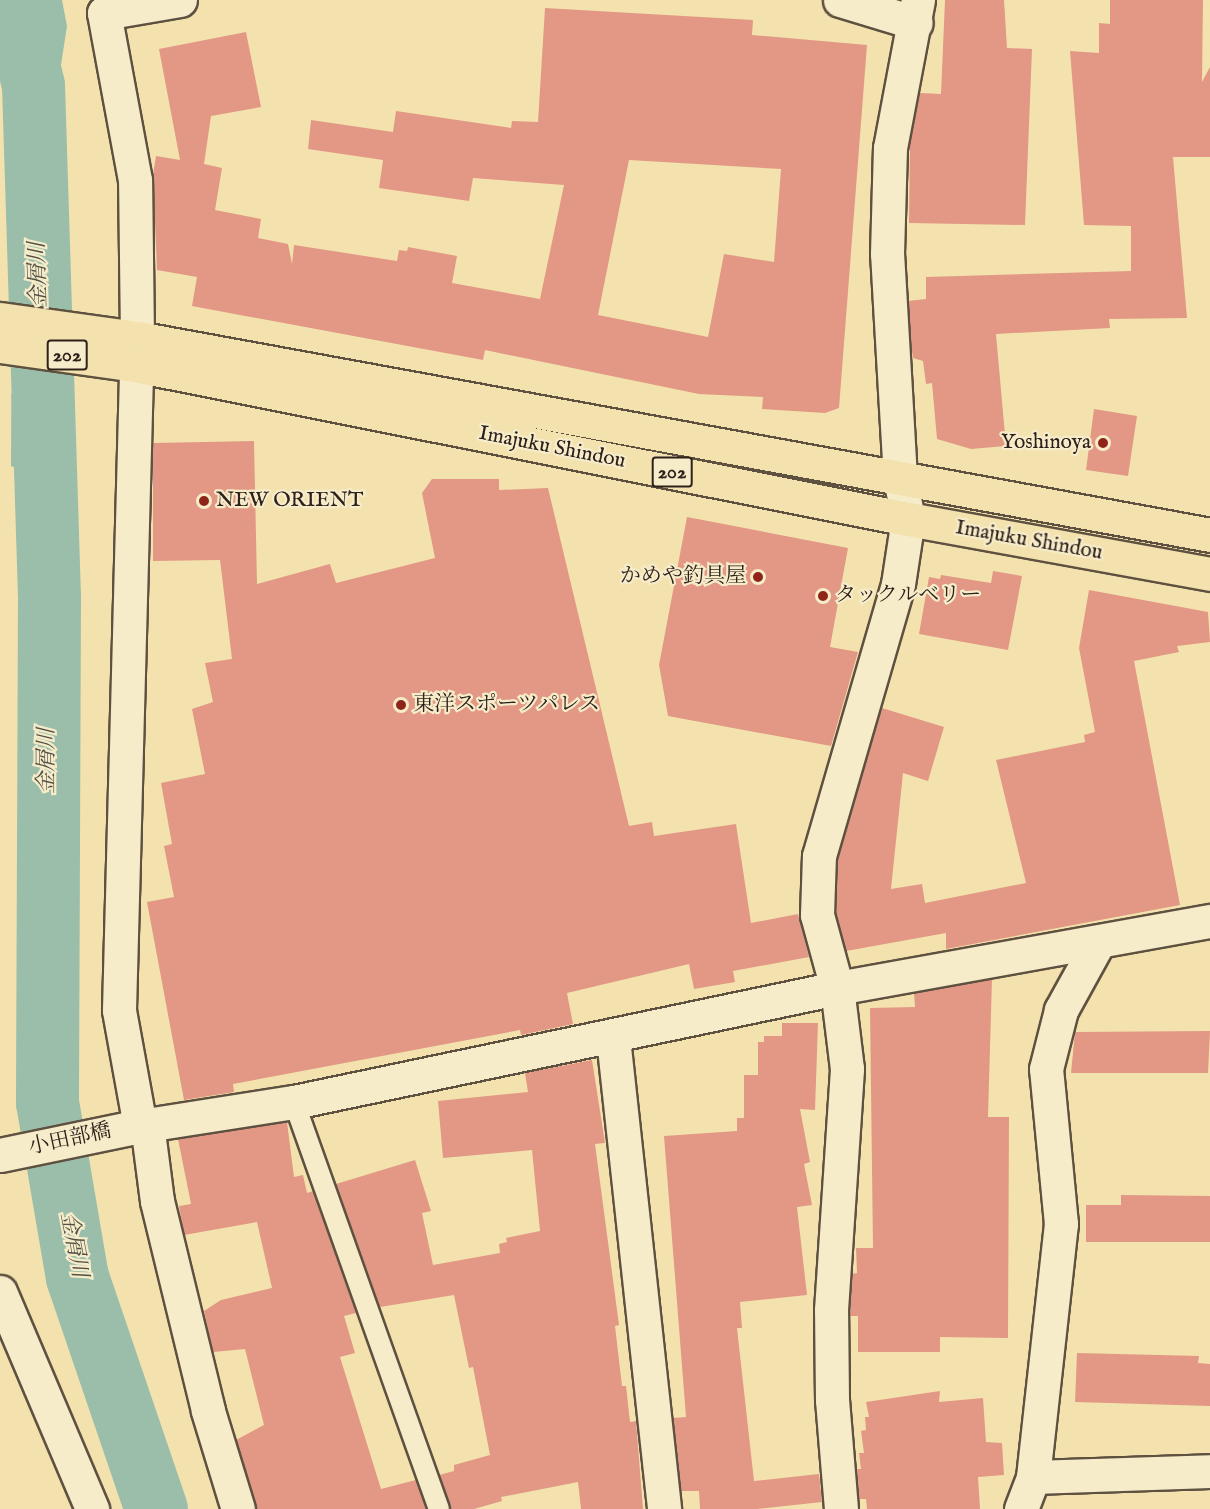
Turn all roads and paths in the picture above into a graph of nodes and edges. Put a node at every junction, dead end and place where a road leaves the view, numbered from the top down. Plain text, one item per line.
1 (180, 0) edge
2 (840, 0) edge
3 (102, 7) edge
4 (917, 11) edge
5 (0, 319) edge
6 (0, 346) edge
7 (136, 351) junction
8 (900, 478) junction
9 (908, 519) junction
10 (1210, 535) edge
11 (1210, 574) edge
12 (1210, 921) edge
13 (1098, 943) junction
14 (837, 988) junction
15 (613, 1038) junction
16 (294, 1102) junction
17 (144, 1125) junction
18 (0, 1155) edge
19 (0, 1292) edge
20 (1210, 1471) edge
21 (1033, 1477) junction
22 (92, 1509) edge
23 (238, 1509) edge
24 (439, 1509) edge
25 (664, 1509) edge
26 (841, 1509) edge
27 (1021, 1509) edge

1 - 3 street
2 - 4 street
3 - 7 street
4 - 8 street
5 - 7 highway, Imajuku Shindou / 202
6 - 7 highway, Imajuku Shindou / 202
7 - 8 highway, Imajuku Shindou / 202
7 - 9 highway, Imajuku Shindou / 202
7 - 17 street
8 - 9 street
8 - 10 highway, Imajuku Shindou / 202
9 - 11 highway, Imajuku Shindou / 202
9 - 14 street
12 - 13 street, 小田部橋
13 - 14 street, 小田部橋
13 - 21 street
14 - 15 street, 小田部橋
14 - 26 street
15 - 16 street, 小田部橋
15 - 25 street
16 - 17 street, 小田部橋
16 - 24 lane
17 - 18 street, 小田部橋
17 - 23 street
19 - 22 street
20 - 21 street
21 - 27 street

